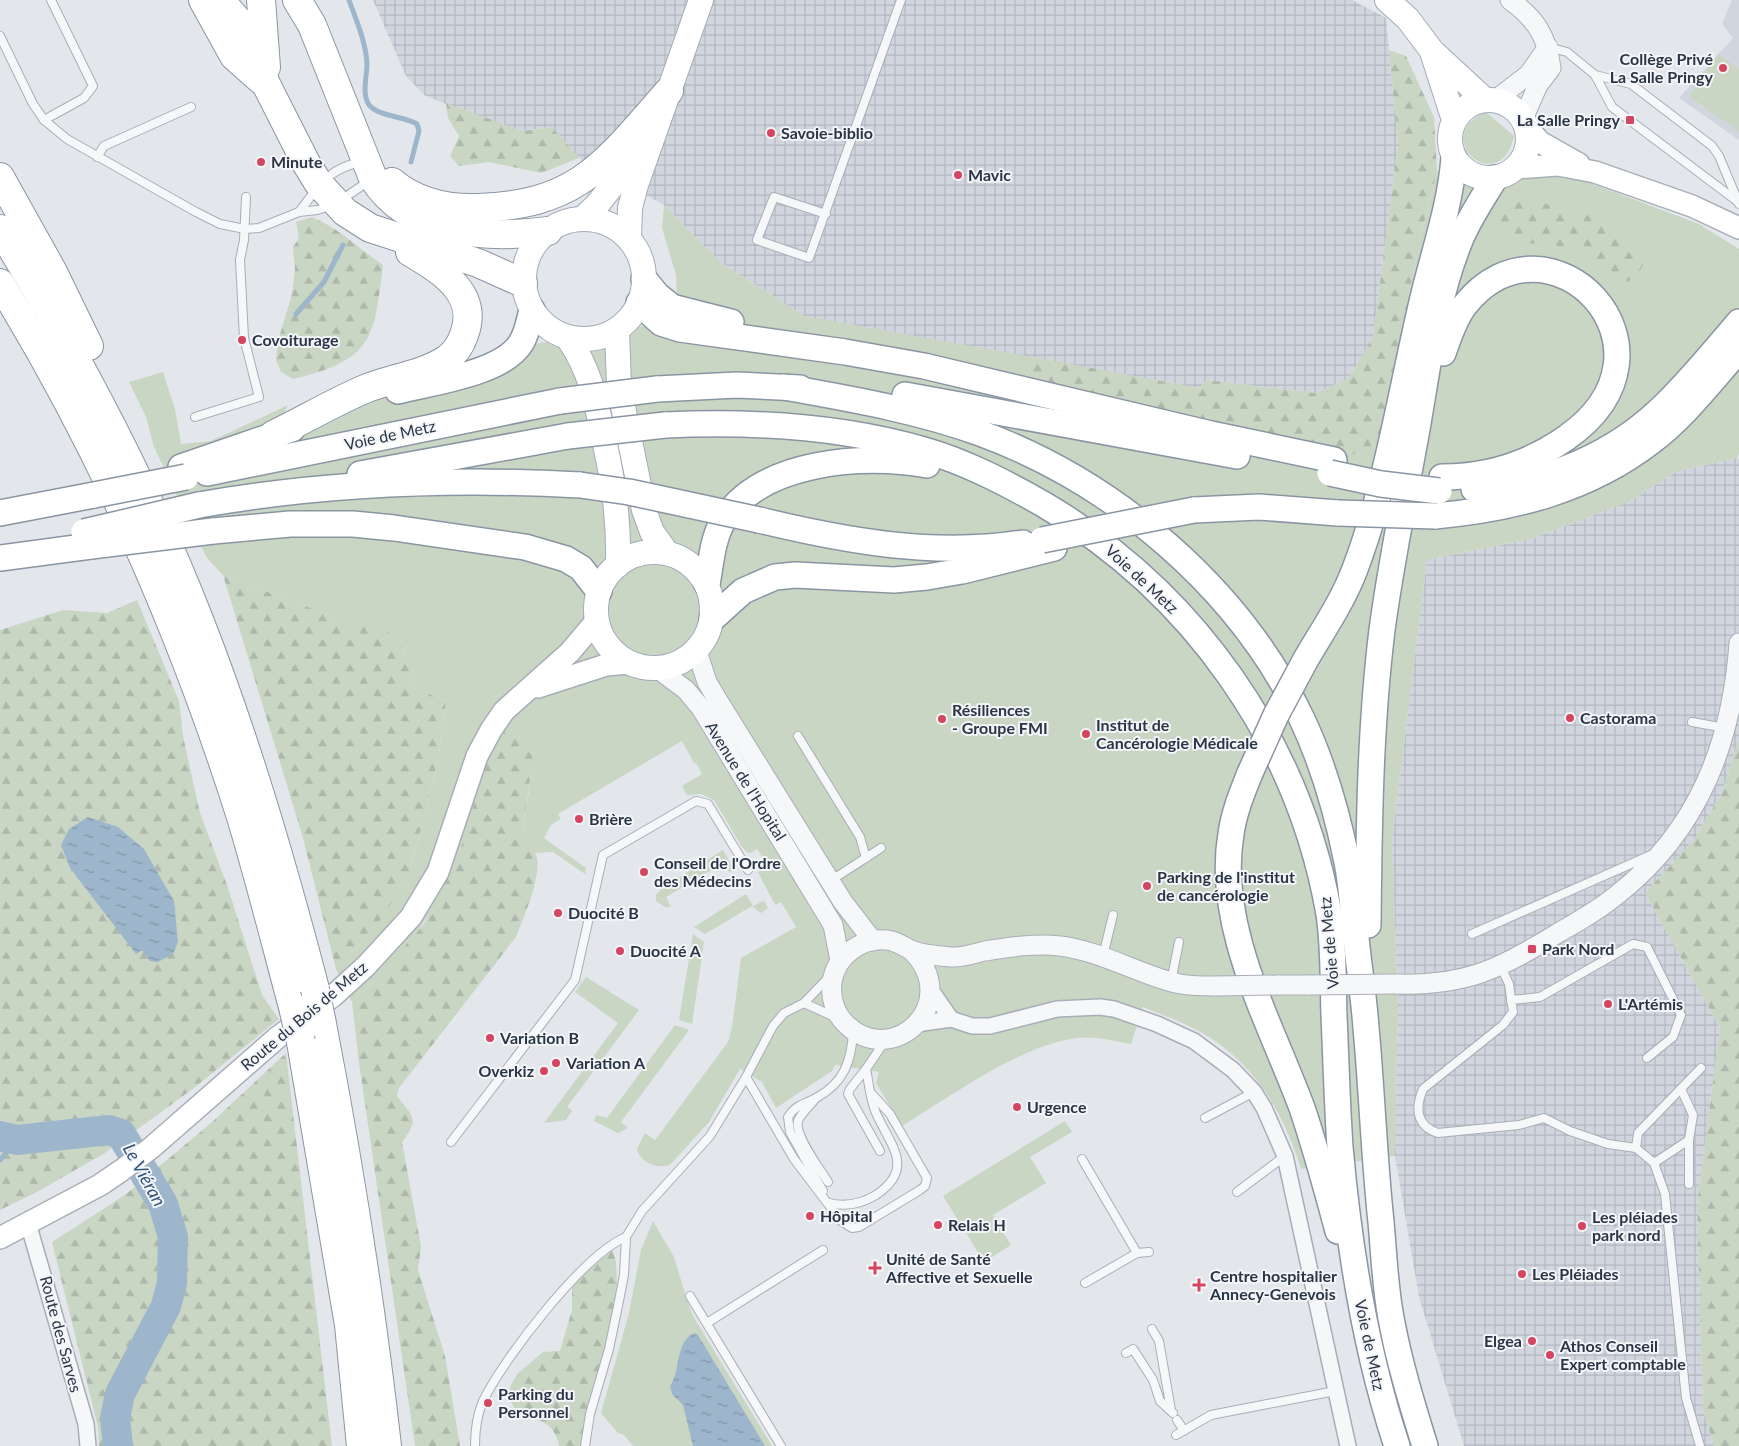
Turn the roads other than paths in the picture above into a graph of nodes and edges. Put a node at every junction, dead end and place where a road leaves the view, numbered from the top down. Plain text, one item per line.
1 (51, 0) edge
2 (184, 0) edge
3 (202, 0) edge
4 (220, 0) edge
5 (701, 0) edge
6 (902, 0) edge
7 (1387, 0) edge
8 (1510, 0) edge
9 (304, 5) edge
10 (249, 7) edge
11 (0, 36) edge
12 (1548, 47) junction
13 (1432, 51) junction
14 (234, 56) junction
15 (1595, 75) junction
16 (267, 86) junction
17 (669, 91) junction
18 (1489, 100) junction
19 (191, 106) dead end
20 (44, 120) junction
21 (1454, 120) junction
22 (1524, 123) junction
23 (650, 138) junction
24 (97, 157) junction
25 (1454, 158) junction
26 (370, 169) junction
27 (1594, 172) junction
28 (1505, 173) junction
29 (0, 177) edge
30 (327, 193) junction
31 (246, 197) dead end
32 (1739, 203) edge
33 (216, 212) dead end
34 (299, 212) junction
35 (826, 214) junction
36 (582, 219) junction
37 (212, 221) junction
38 (370, 228) junction
39 (1739, 228) edge
40 (0, 229) edge
41 (245, 229) junction
42 (548, 231) junction
43 (628, 238) junction
44 (0, 283) edge
45 (523, 283) junction
46 (642, 291) junction
47 (532, 310) junction
48 (1739, 322) edge
49 (617, 330) junction
50 (568, 338) junction
51 (1739, 350) edge
52 (784, 388) junction
53 (195, 417) dead end
54 (1417, 429) junction
55 (273, 436) junction
56 (1332, 466) junction
57 (184, 472) junction
58 (1440, 484) junction
59 (257, 495) junction
60 (1047, 507) junction
61 (0, 514) edge
62 (87, 539) junction
63 (1048, 544) junction
64 (667, 553) junction
65 (0, 554) edge
66 (0, 558) edge
67 (618, 565) junction
68 (707, 584) junction
69 (599, 591) junction
70 (198, 616) junction
71 (712, 619) junction
72 (597, 620) junction
73 (1739, 643) edge
74 (697, 650) junction
75 (629, 663) junction
76 (658, 669) junction
77 (531, 689) junction
78 (1692, 722) dead end
79 (1727, 728) junction
80 (798, 736) dead end
81 (880, 848) dead end
82 (1663, 849) junction
83 (866, 858) junction
84 (748, 870) dead end
85 (830, 881) junction
86 (1113, 915) dead end
87 (1472, 934) dead end
88 (873, 940) junction
89 (1180, 942) dead end
90 (912, 951) junction
91 (1103, 956) junction
92 (954, 957) junction
93 (838, 966) junction
94 (1501, 967) junction
95 (1171, 982) junction
96 (931, 987) junction
97 (1511, 1000) junction
98 (804, 1003) junction
99 (951, 1019) junction
100 (916, 1024) junction
101 (848, 1026) junction
102 (1366, 1028) junction
103 (886, 1039) junction
104 (1647, 1058) dead end
105 (1701, 1068) dead end
106 (866, 1069) junction
107 (746, 1077) junction
108 (1681, 1089) junction
109 (870, 1092) junction
110 (1254, 1092) junction
111 (817, 1098) junction
112 (1205, 1118) dead end
113 (1689, 1140) junction
114 (451, 1142) dead end
115 (1636, 1148) junction
116 (880, 1151) dead end
117 (1286, 1156) junction
118 (1082, 1159) dead end
119 (1654, 1163) junction
120 (828, 1182) dead end
121 (1689, 1184) dead end
122 (1237, 1192) dead end
123 (829, 1203) junction
124 (28, 1223) junction
125 (626, 1237) junction
126 (0, 1238) edge
127 (823, 1250) dead end
128 (1149, 1252) dead end
129 (1138, 1253) junction
130 (1084, 1283) dead end
131 (690, 1296) dead end
132 (707, 1323) junction
133 (1365, 1325) junction
134 (1152, 1329) dead end
135 (1126, 1353) dead end
136 (1335, 1391) junction
137 (1174, 1414) junction
138 (1184, 1431) junction
139 (1176, 1435) dead end
140 (88, 1446) edge
141 (362, 1446) edge
142 (387, 1446) edge
143 (476, 1446) edge
144 (585, 1446) edge
145 (781, 1446) edge
146 (1348, 1446) edge
147 (1397, 1446) edge
148 (1425, 1446) edge
149 (1700, 1446) edge

1 - 20 lane
2 - 14 highway
3 - 14 highway
4 - 10 highway
5 - 17 main road
6 - 35 lane
7 - 13 main road
8 - 12 street
9 - 26 highway
10 - 16 highway
11 - 20 lane
12 - 15 lane
12 - 18 street
12 - 22 street
13 - 18 main road
13 - 21 main road
14 - 16 highway
15 - 32 lane
15 - 32 lane
16 - 30 highway
17 - 23 main road
17 - 26 highway
18 - 21 main road
18 - 22 main road
19 - 24 lane
20 - 24 lane
21 - 25 main road
22 - 27 main road
22 - 28 main road
23 - 36 main road
23 - 43 main road
24 - 37 lane
25 - 28 main road
25 - 133 highway, bridge
26 - 30 lane
26 - 30 lane
26 - 42 highway
27 - 28 main road
27 - 39 main road
28 - 54 highway
29 - 70 highway
30 - 34 lane
30 - 34 lane
30 - 38 highway
31 - 41 lane
33 - 37 lane
34 - 41 lane
35 - 35 lane
36 - 42 main road
36 - 43 main road
37 - 41 lane
38 - 45 highway
38 - 55 highway
40 - 70 highway
41 - 53 lane
42 - 45 main road
43 - 46 main road
44 - 141 highway, bridge
45 - 47 main road
46 - 49 main road
46 - 56 highway
47 - 50 main road
47 - 55 highway
48 - 58 highway
49 - 50 main road
49 - 64 main road
50 - 67 main road
51 - 63 highway, bridge
52 - 56 highway
52 - 57 highway, Voie de Metz, bridge
52 - 102 highway
54 - 58 highway
54 - 102 highway
55 - 57 highway
56 - 58 highway, bridge
57 - 61 highway, Voie de Metz, bridge
59 - 60 highway, bridge
59 - 62 highway, bridge
59 - 63 highway, bridge
60 - 68 highway
60 - 133 highway, Voie de Metz
62 - 65 highway
62 - 66 highway
62 - 69 highway, bridge
63 - 71 highway
64 - 67 main road
64 - 68 main road
67 - 69 main road
68 - 71 main road
69 - 72 main road
70 - 142 highway, bridge
71 - 74 main road
72 - 75 main road
72 - 77 main road, Route du Bois de Metz
73 - 79 street
74 - 76 main road
74 - 85 street, Avenue de l'Hopital
75 - 76 main road
75 - 77 main road, Route du Bois de Metz
76 - 93 street, Avenue de l'Hopital
77 - 124 main road, Route du Bois de Metz
78 - 79 lane
79 - 82 street
80 - 83 lane
81 - 83 lane
82 - 87 lane
82 - 94 street
83 - 85 lane
84 - 114 lane
85 - 88 street, Avenue de l'Hopital
86 - 91 lane
88 - 90 street
88 - 93 street
89 - 95 lane
90 - 92 street
90 - 96 street
91 - 92 street
91 - 95 street
92 - 96 street
93 - 98 lane
93 - 101 street
94 - 95 street, bridge
94 - 97 lane
96 - 99 street
96 - 100 street
97 - 104 lane
97 - 115 lane
98 - 101 lane
98 - 107 lane
99 - 100 street
99 - 110 street
100 - 103 street
101 - 103 street
101 - 111 lane
102 - 148 highway, Voie de Metz
103 - 106 lane
105 - 108 lane
106 - 109 lane
106 - 116 lane
107 - 123 lane
107 - 125 lane
108 - 113 lane
108 - 115 lane
109 - 123 lane
109 - 123 lane
110 - 112 lane
110 - 117 street
111 - 120 lane
111 - 123 lane
113 - 119 lane
113 - 121 lane
115 - 119 lane
117 - 122 lane
117 - 136 street
118 - 129 lane
119 - 149 lane
124 - 126 main road, Route du Bois de Metz
124 - 140 street, Route des Sarves
125 - 143 lane
125 - 144 lane
127 - 132 lane
128 - 129 lane
129 - 130 lane
131 - 132 lane
132 - 145 lane
133 - 147 highway, Voie de Metz
134 - 137 lane
135 - 137 lane
136 - 138 lane
136 - 146 street
137 - 138 lane
138 - 139 lane

